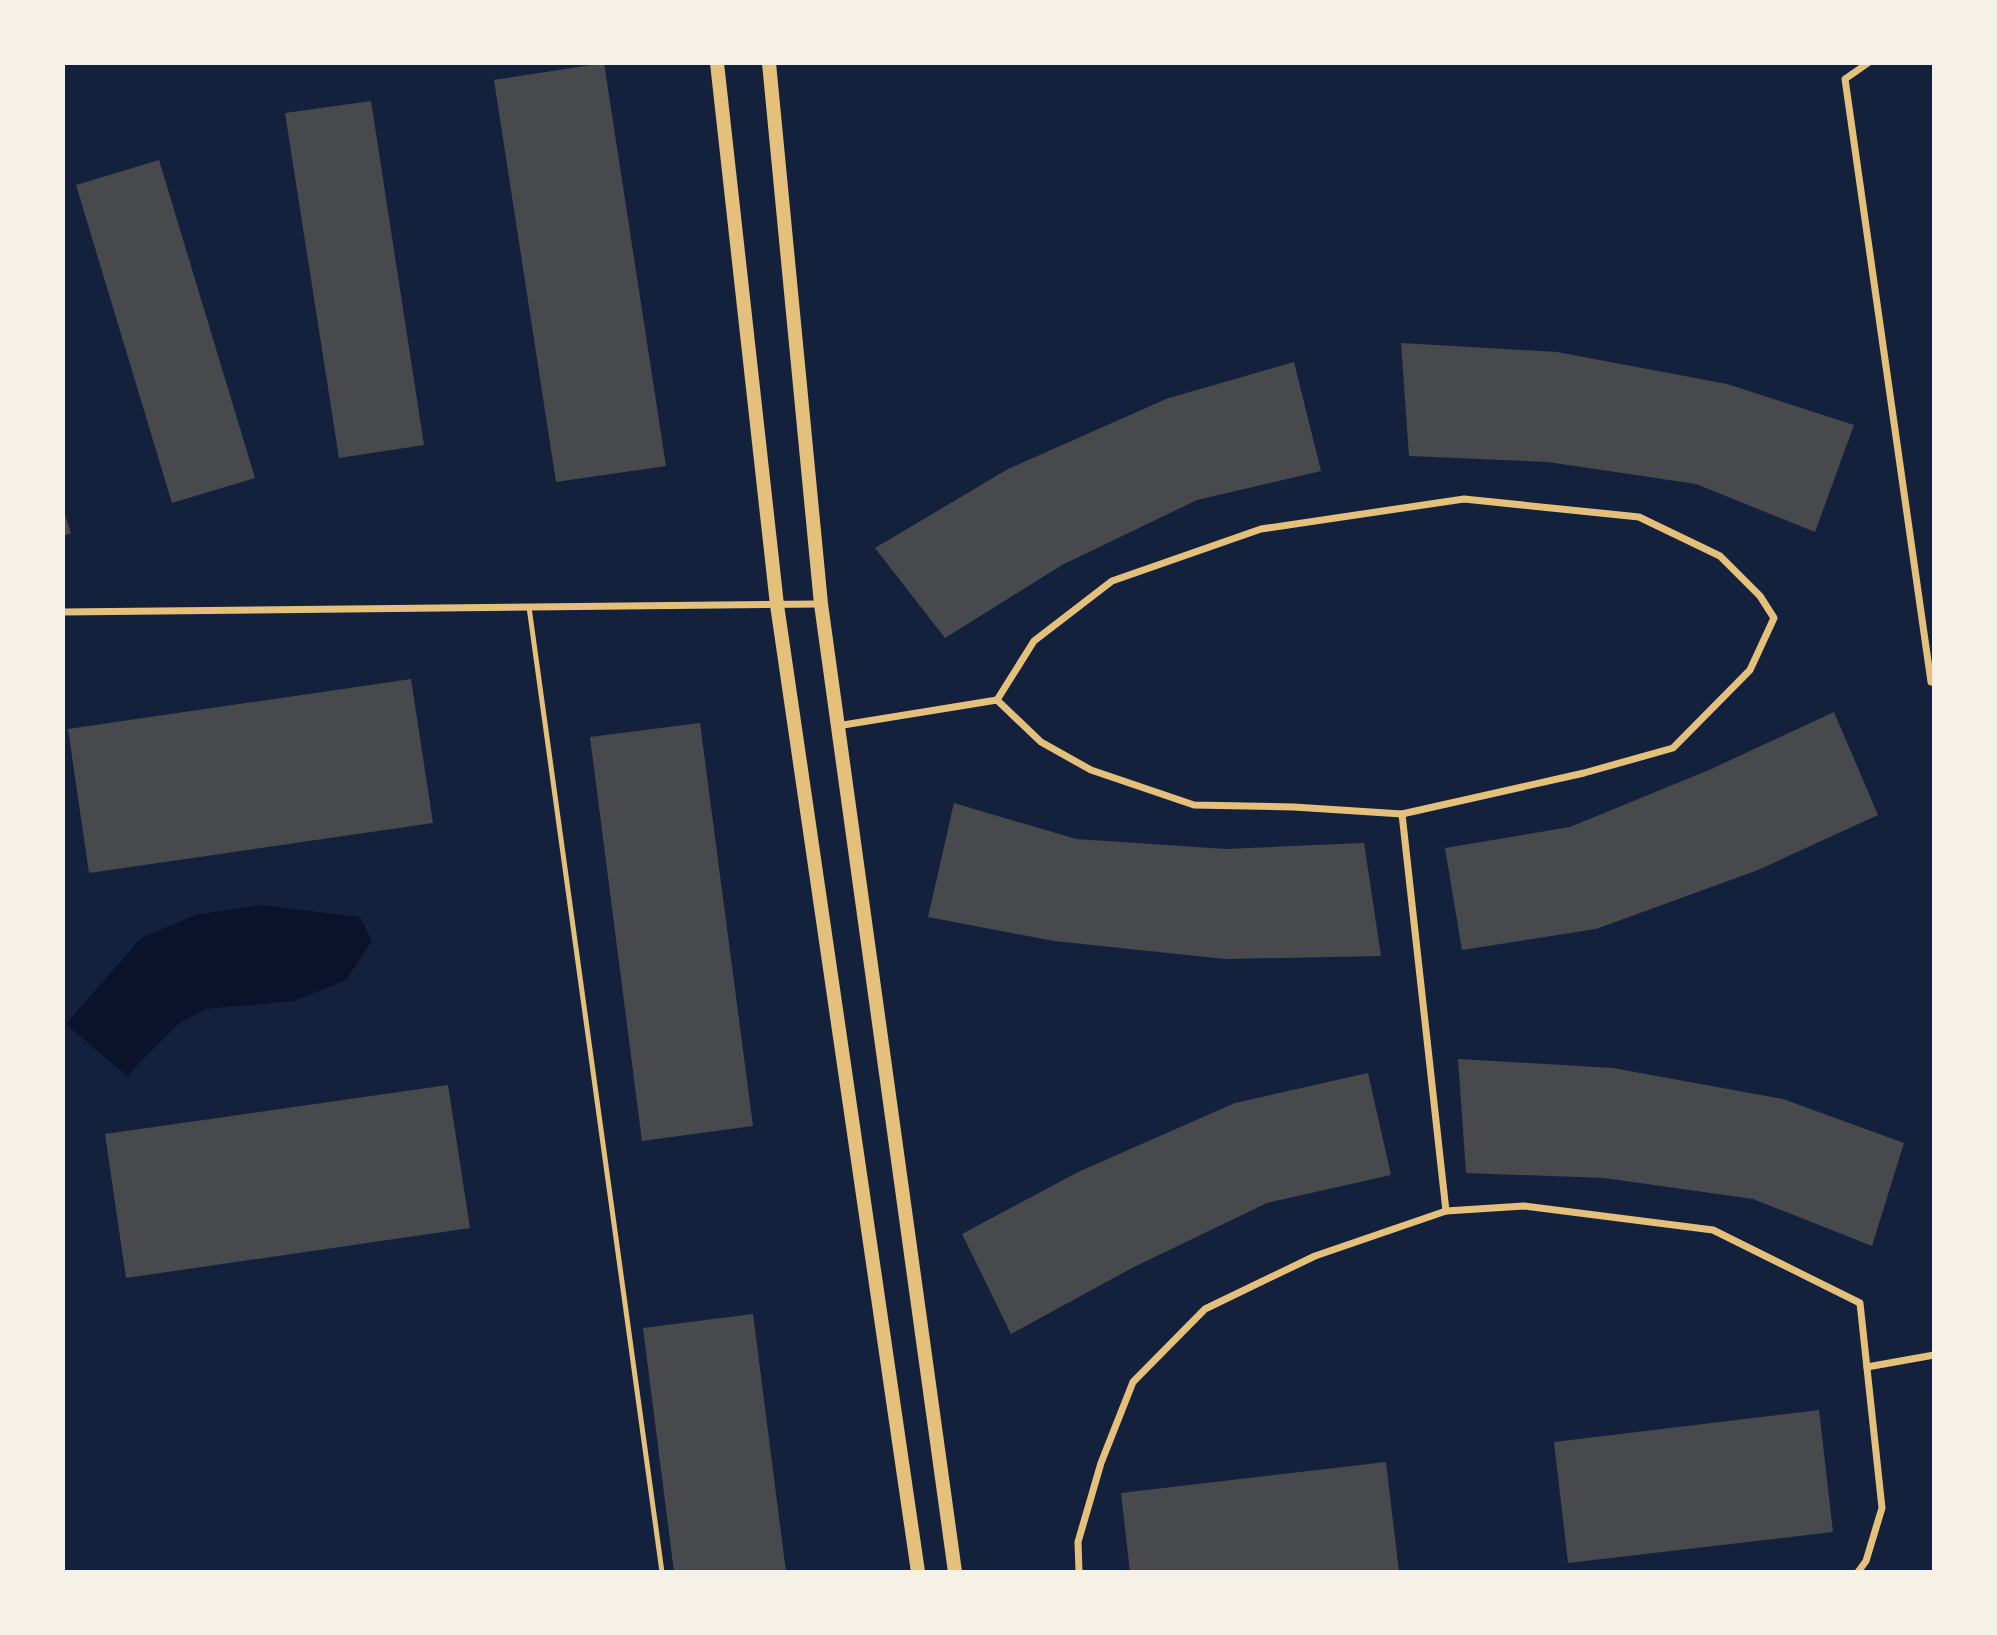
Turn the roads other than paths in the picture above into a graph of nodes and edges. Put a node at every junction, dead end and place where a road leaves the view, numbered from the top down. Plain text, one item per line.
1 (717, 63) edge
2 (769, 63) edge
3 (1868, 63) edge
4 (777, 604) junction
5 (821, 604) junction
6 (529, 607) junction
7 (63, 612) edge
8 (1934, 682) edge
9 (997, 700) junction
10 (837, 726) junction
11 (1402, 814) junction
12 (1446, 1211) junction
13 (1934, 1355) edge
14 (1867, 1367) junction
15 (662, 1572) edge
16 (918, 1572) edge
17 (955, 1572) edge
18 (1079, 1572) edge
19 (1858, 1572) edge

1 - 4 main road
2 - 5 main road
3 - 8 street
4 - 5 street
4 - 6 street
4 - 16 main road
5 - 10 main road
6 - 7 street
6 - 15 lane
9 - 10 street
9 - 11 street
9 - 11 street
10 - 17 main road
11 - 12 street
12 - 14 street
12 - 18 street
13 - 14 street
14 - 19 street

